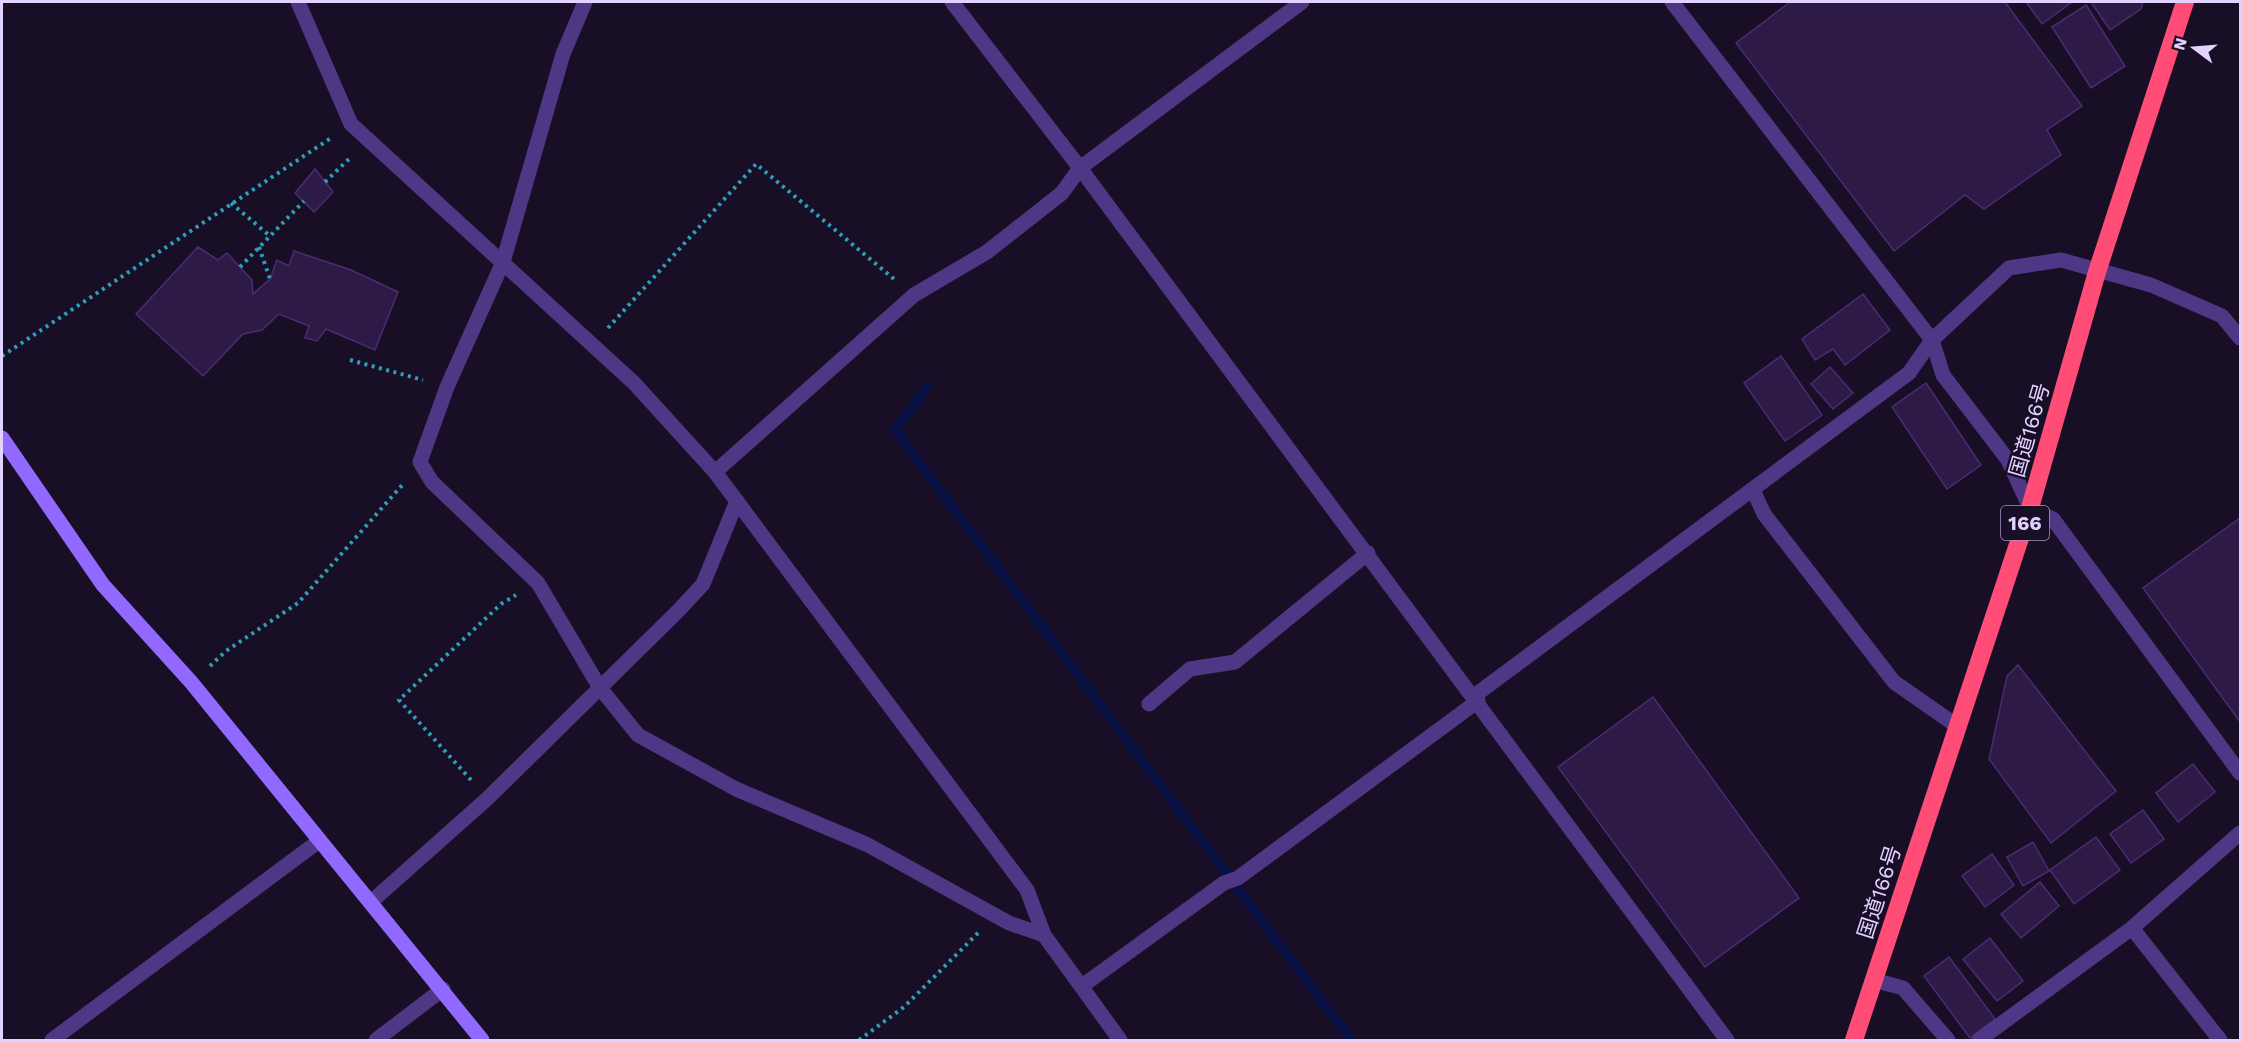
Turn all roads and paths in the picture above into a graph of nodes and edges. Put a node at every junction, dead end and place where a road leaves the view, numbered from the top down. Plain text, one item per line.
1 (298, 2) edge
2 (585, 2) edge
3 (952, 2) edge
4 (1302, 2) edge
5 (1672, 2) edge
6 (2185, 2) edge
7 (351, 124) junction
8 (368, 140) junction
9 (1080, 168) junction
10 (325, 182) dead end
11 (304, 201) dead end
12 (231, 203) junction
13 (270, 236) junction
14 (259, 247) junction
15 (503, 262) junction
16 (240, 267) dead end
17 (2097, 272) junction
18 (270, 279) dead end
19 (914, 295) junction
20 (2241, 338) edge
21 (1932, 340) junction
22 (593, 344) junction
23 (2, 356) edge
24 (350, 360) dead end
25 (447, 387) junction
26 (2, 438) edge
27 (420, 462) junction
28 (715, 472) junction
29 (1753, 490) junction
30 (737, 501) junction
31 (2030, 508) junction
32 (1368, 553) junction
33 (538, 583) junction
34 (191, 682) junction
35 (600, 688) junction
36 (1476, 698) junction
37 (1149, 704) dead end
38 (1957, 726) junction
39 (2241, 773) edge
40 (488, 798) junction
41 (2241, 833) edge
42 (320, 841) junction
43 (371, 902) junction
44 (995, 916) junction
45 (2132, 928) junction
46 (1044, 935) junction
47 (1874, 980) junction
48 (1082, 986) junction
49 (443, 990) junction
50 (52, 1041) edge
51 (376, 1041) edge
52 (482, 1041) edge
53 (859, 1041) edge
54 (1120, 1041) edge
55 (1727, 1041) edge
56 (1854, 1041) edge
57 (1948, 1041) edge
58 (1979, 1041) edge
59 (2220, 1041) edge

1 - 7 street
2 - 15 street
3 - 9 street
4 - 9 street
5 - 21 street
6 - 17 highway, 国道166号 / 166
7 - 8 street
7 - 12 path
8 - 10 path
8 - 15 street
9 - 19 street
9 - 32 street
11 - 13 path
12 - 13 path
12 - 23 path
13 - 14 path
14 - 16 path
14 - 18 path
15 - 22 street
15 - 25 street
17 - 20 street
17 - 21 street
17 - 31 highway, 国道166号 / 166
19 - 22 path
19 - 28 street
21 - 29 street
21 - 31 street
22 - 28 street
24 - 25 path
25 - 27 street
26 - 34 street
27 - 33 street
27 - 34 path
28 - 30 street
29 - 36 street
29 - 38 street
30 - 35 street
30 - 46 street
31 - 38 highway, 国道166号 / 166
31 - 39 street
32 - 36 street
32 - 37 street
33 - 35 street
33 - 40 path
34 - 42 street
35 - 40 street
35 - 44 street
36 - 48 street
36 - 55 street
38 - 47 highway, 国道166号 / 166
40 - 43 street
41 - 45 street
42 - 43 street
42 - 50 street
43 - 49 street
44 - 46 street
44 - 53 path
45 - 58 street
45 - 59 street
46 - 48 street
47 - 56 highway, 国道166号 / 166
47 - 57 street
48 - 54 street
49 - 51 street
49 - 52 street

